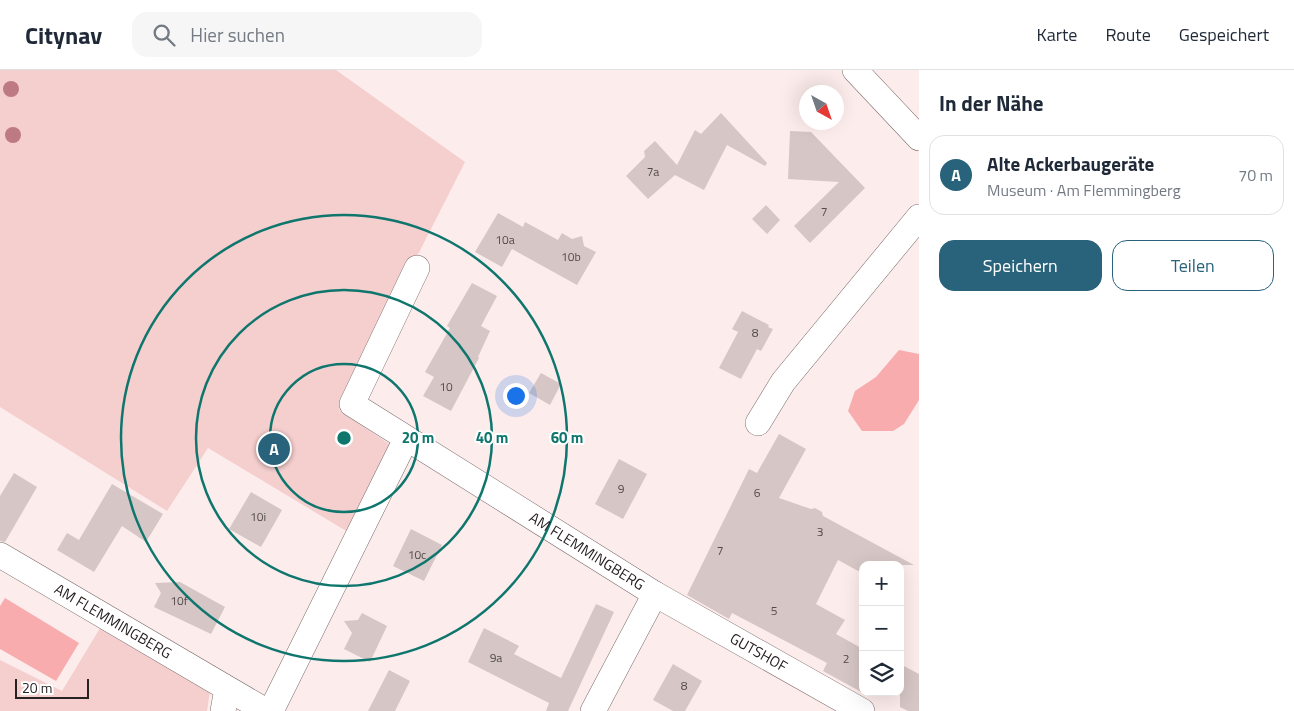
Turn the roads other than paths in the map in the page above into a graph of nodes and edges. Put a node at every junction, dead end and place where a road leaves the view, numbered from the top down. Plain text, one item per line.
1 (855, 70) edge
2 (919, 138) edge
3 (919, 218) edge
4 (417, 268) dead end
5 (758, 423) dead end
6 (406, 438) junction
7 (0, 555) edge
8 (655, 594) junction
9 (225, 700) edge
10 (266, 711) edge
11 (271, 711) edge
12 (593, 711) edge
13 (862, 711) edge

1 - 2 street
3 - 5 street
4 - 6 street, AM FLEMMINGBERG
6 - 8 street, AM FLEMMINGBERG
6 - 11 street
7 - 9 street, AM FLEMMINGBERG
8 - 12 street, AM FLEMMINGBERG
8 - 13 street, GUTSHOF
9 - 10 street, AM FLEMMINGBERG

